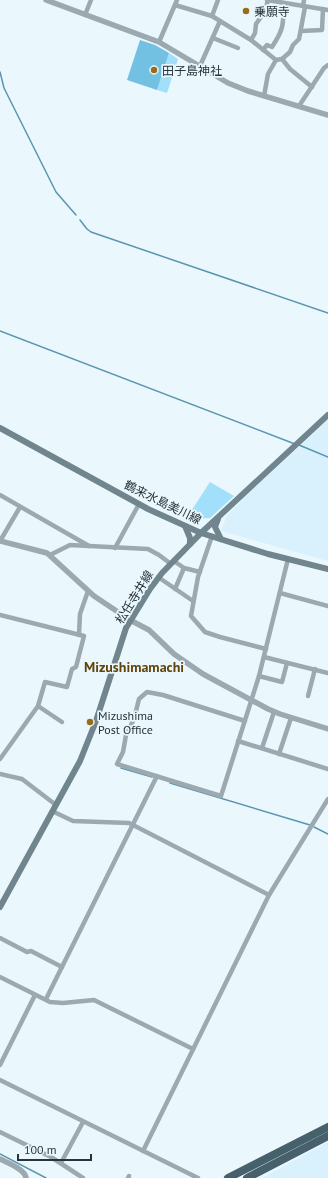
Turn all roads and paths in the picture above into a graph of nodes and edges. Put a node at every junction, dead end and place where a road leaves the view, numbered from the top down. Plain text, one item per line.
1 (46, 0) edge
2 (91, 0) edge
3 (218, 0) edge
4 (268, 0) edge
5 (304, 0) edge
6 (176, 3) edge
7 (285, 4) junction
8 (304, 6) junction
9 (325, 10) edge
10 (85, 15) junction
11 (212, 16) junction
12 (220, 22) junction
13 (301, 31) junction
14 (213, 38) junction
15 (251, 40) junction
16 (159, 42) junction
17 (238, 48) dead end
18 (263, 50) junction
19 (282, 59) junction
20 (276, 60) junction
21 (328, 65) edge
22 (200, 66) junction
23 (312, 87) junction
24 (264, 96) junction
25 (299, 106) junction
26 (328, 115) edge
27 (328, 415) edge
28 (0, 429) edge
29 (0, 495) edge
30 (139, 504) junction
31 (20, 507) junction
32 (218, 517) junction
33 (185, 526) junction
34 (201, 533) junction
35 (212, 536) junction
36 (221, 539) junction
37 (0, 541) edge
38 (190, 544) junction
39 (90, 547) junction
40 (115, 548) junction
41 (50, 555) junction
42 (288, 559) junction
43 (173, 562) junction
44 (184, 568) junction
45 (328, 569) edge
46 (200, 572) junction
47 (158, 577) junction
48 (176, 589) junction
49 (88, 591) junction
50 (280, 593) junction
51 (193, 601) junction
52 (328, 606) edge
53 (0, 615) edge
54 (130, 620) junction
55 (79, 635) junction
56 (266, 649) junction
57 (264, 656) junction
58 (287, 663) junction
59 (315, 670) junction
60 (328, 673) edge
61 (259, 676) junction
62 (308, 696) dead end
63 (252, 700) junction
64 (38, 706) junction
65 (274, 712) junction
66 (290, 718) junction
67 (245, 721) junction
68 (62, 722) dead end
69 (328, 729) edge
70 (238, 741) junction
71 (262, 748) junction
72 (279, 754) junction
73 (0, 759) edge
74 (328, 769) edge
75 (0, 774) edge
76 (157, 776) junction
77 (328, 799) edge
78 (56, 805) junction
79 (52, 811) junction
80 (133, 825) junction
81 (269, 895) junction
82 (0, 907) edge
83 (0, 938) edge
84 (62, 967) junction
85 (0, 977) edge
86 (35, 995) junction
87 (46, 999) junction
88 (193, 1049) junction
89 (0, 1064) edge
90 (0, 1080) edge
91 (83, 1122) junction
92 (328, 1126) edge
93 (0, 1132) edge
94 (328, 1136) edge
95 (143, 1151) junction
96 (0, 1159) edge
97 (60, 1163) junction
98 (26, 1178) edge
99 (83, 1178) edge
100 (198, 1178) edge
101 (228, 1178) edge
102 (247, 1178) edge

1 - 10 street
2 - 10 street
3 - 11 street
4 - 7 street
4 - 15 street
5 - 8 street
6 - 11 street
6 - 16 street
7 - 8 street
7 - 18 street
8 - 9 street
8 - 13 street
9 - 13 street
10 - 16 street
11 - 12 street
12 - 14 street
12 - 15 street
13 - 19 street
14 - 17 street
14 - 22 street
15 - 18 street
16 - 22 street
18 - 20 street
19 - 20 street
19 - 23 street
20 - 24 street
21 - 23 street
22 - 24 street
23 - 25 street
24 - 25 street
25 - 26 street
27 - 32 main road, 松任寺井線
28 - 30 main road, 鶴来水島美川線
29 - 31 street
30 - 33 main road, 鶴来水島美川線
30 - 40 street
31 - 37 street
31 - 39 street
32 - 34 main road, 松任寺井線
32 - 36 main road
33 - 34 main road, 鶴来水島美川線
33 - 38 main road
34 - 35 main road, 鶴来水島美川線
34 - 38 main road, 松任寺井線
35 - 36 main road, 鶴来水島美川線
35 - 46 street
36 - 42 main road, 鶴来水島美川線
37 - 41 street
38 - 43 main road, 松任寺井線
39 - 40 street
39 - 41 street
40 - 43 street
41 - 49 street
42 - 45 main road, 鶴来水島美川線
42 - 50 street
43 - 44 street
43 - 47 main road, 松任寺井線
44 - 46 street
44 - 48 street
46 - 51 street
47 - 48 street
47 - 54 main road, 松任寺井線
48 - 51 street
49 - 54 street
49 - 55 street
50 - 52 street
50 - 56 street
51 - 56 street
53 - 55 street
54 - 63 street
54 - 78 main road, 松任寺井線
55 - 64 street
56 - 57 street
57 - 58 street
57 - 61 street
58 - 59 street
58 - 61 street
59 - 60 street
59 - 62 street
61 - 63 street
63 - 65 street
63 - 67 street
64 - 68 street
64 - 73 street
65 - 66 street
65 - 71 street
66 - 69 street
66 - 72 street
67 - 70 street
67 - 76 street
70 - 71 street
70 - 76 street
71 - 72 street
72 - 74 street
75 - 78 street
76 - 80 street
77 - 81 street
78 - 79 main road, 松任寺井線
79 - 80 street
79 - 82 main road, 松任寺井線
80 - 81 street
80 - 84 street
81 - 88 street
83 - 84 street
84 - 87 street
85 - 86 street
86 - 87 street
86 - 89 street
87 - 88 street
88 - 95 street
90 - 91 street
91 - 95 street
91 - 97 street
92 - 101 highway
93 - 97 street
94 - 102 highway
95 - 100 street
96 - 98 street
97 - 99 street

